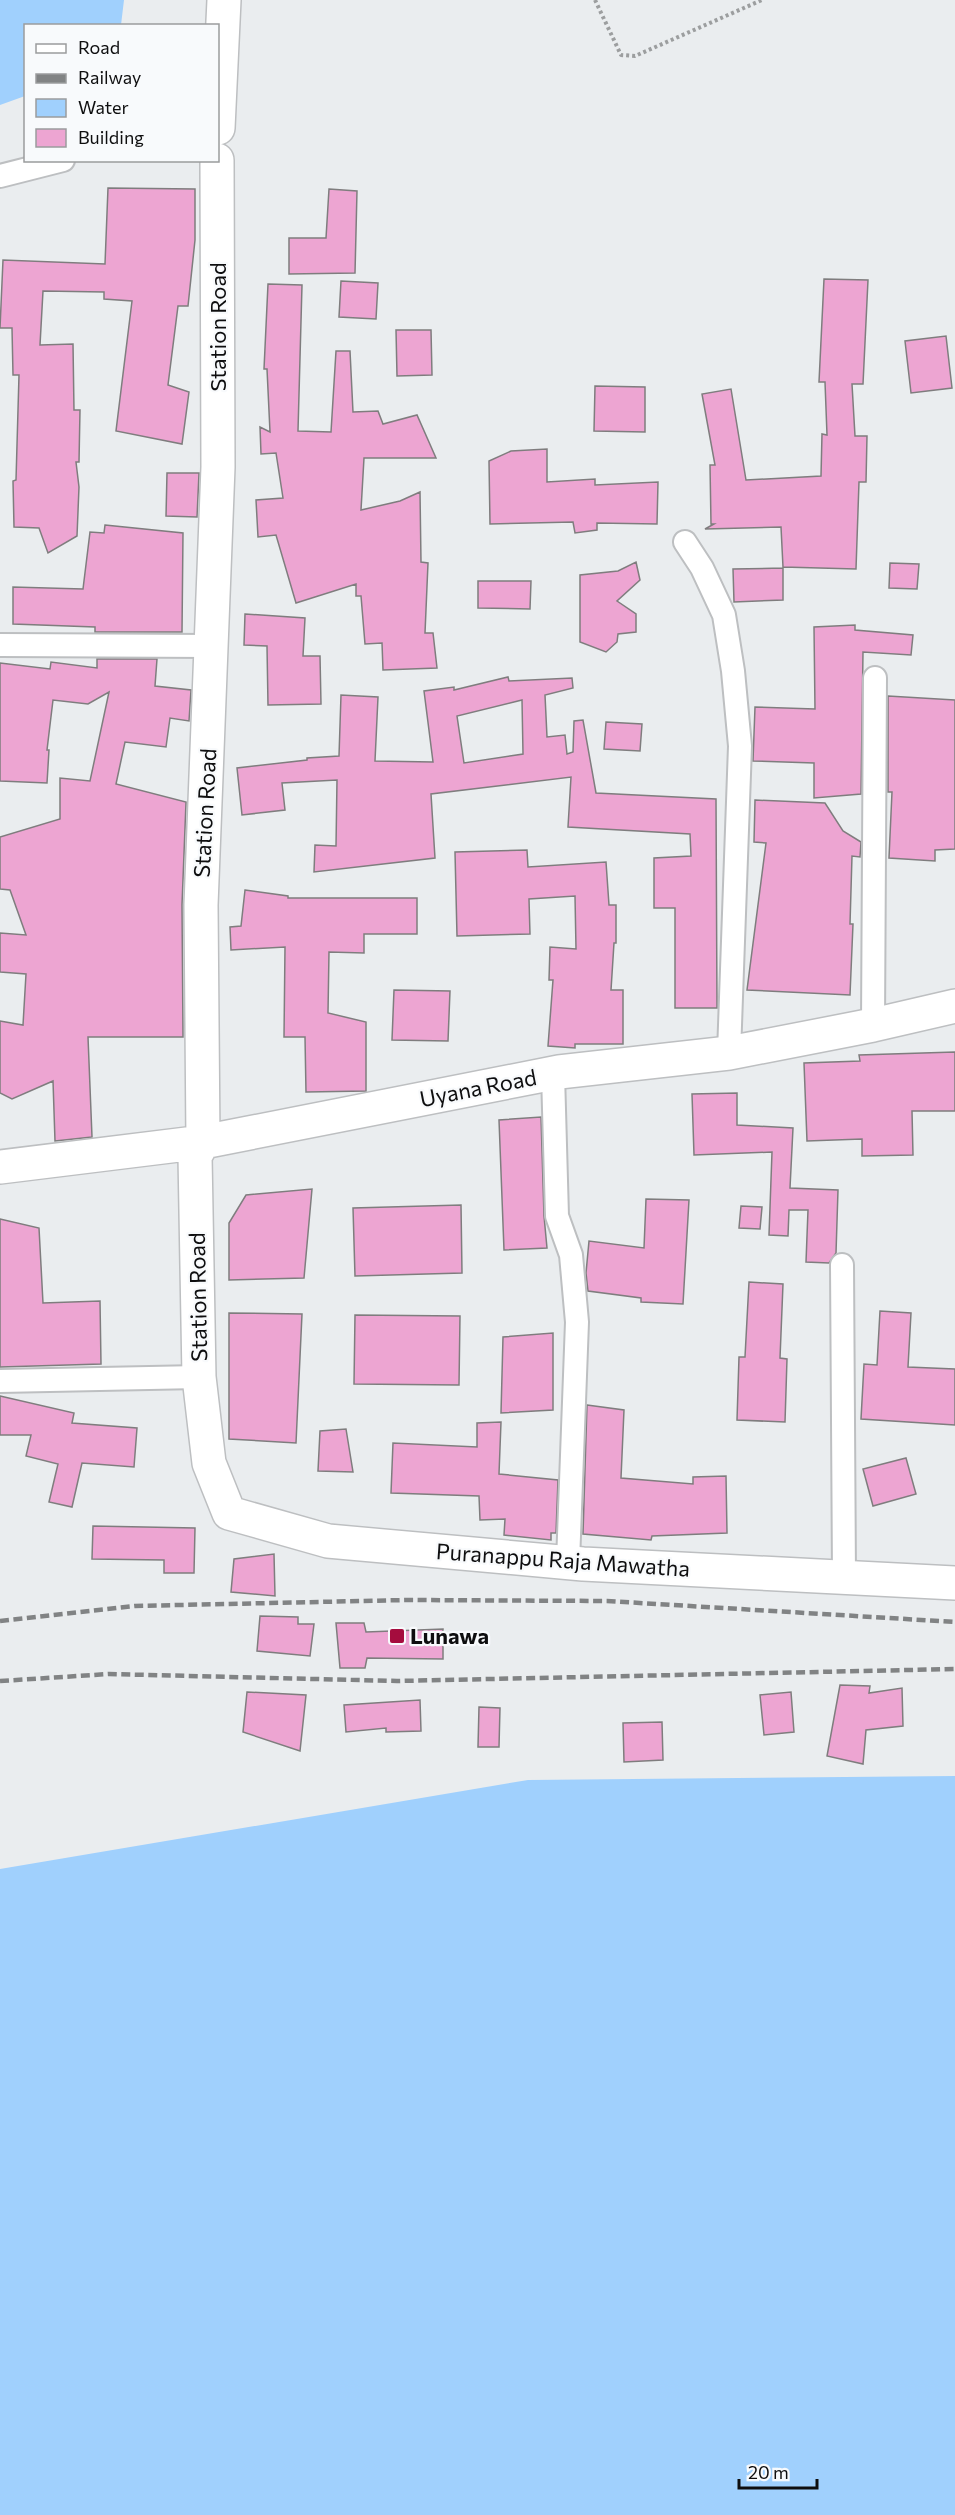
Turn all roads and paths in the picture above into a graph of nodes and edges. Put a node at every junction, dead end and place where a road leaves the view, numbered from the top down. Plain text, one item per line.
1 (224, 0) edge
2 (595, 0) edge
3 (762, 0) edge
4 (219, 107) edge
5 (55, 162) edge
6 (217, 162) edge
7 (0, 176) edge
8 (685, 542) dead end
9 (0, 645) edge
10 (213, 646) junction
11 (875, 678) dead end
12 (955, 1006) edge
13 (873, 1025) junction
14 (729, 1053) junction
15 (559, 1071) junction
16 (203, 1142) junction
17 (0, 1167) edge
18 (842, 1265) dead end
19 (199, 1377) junction
20 (0, 1381) edge
21 (209, 1462) joint
22 (568, 1563) junction
23 (844, 1577) junction
24 (955, 1583) edge

1 - 4 street
2 - 3 path
5 - 7 street
6 - 10 street, Station Road
8 - 14 street
9 - 10 street
10 - 16 street, Station Road
11 - 13 street
12 - 13 street, Uyana Road
13 - 14 street, Uyana Road
14 - 15 street, Uyana Road
15 - 16 street, Uyana Road
15 - 22 street
16 - 17 street, Uyana Road
16 - 19 street, Station Road
18 - 23 street
19 - 20 street
19 - 21 street, Station Road
21 - 22 street, Puranappu Raja Mawatha
22 - 23 street, Puranappu Raja Mawatha
23 - 24 street, Puranappu Raja Mawatha

